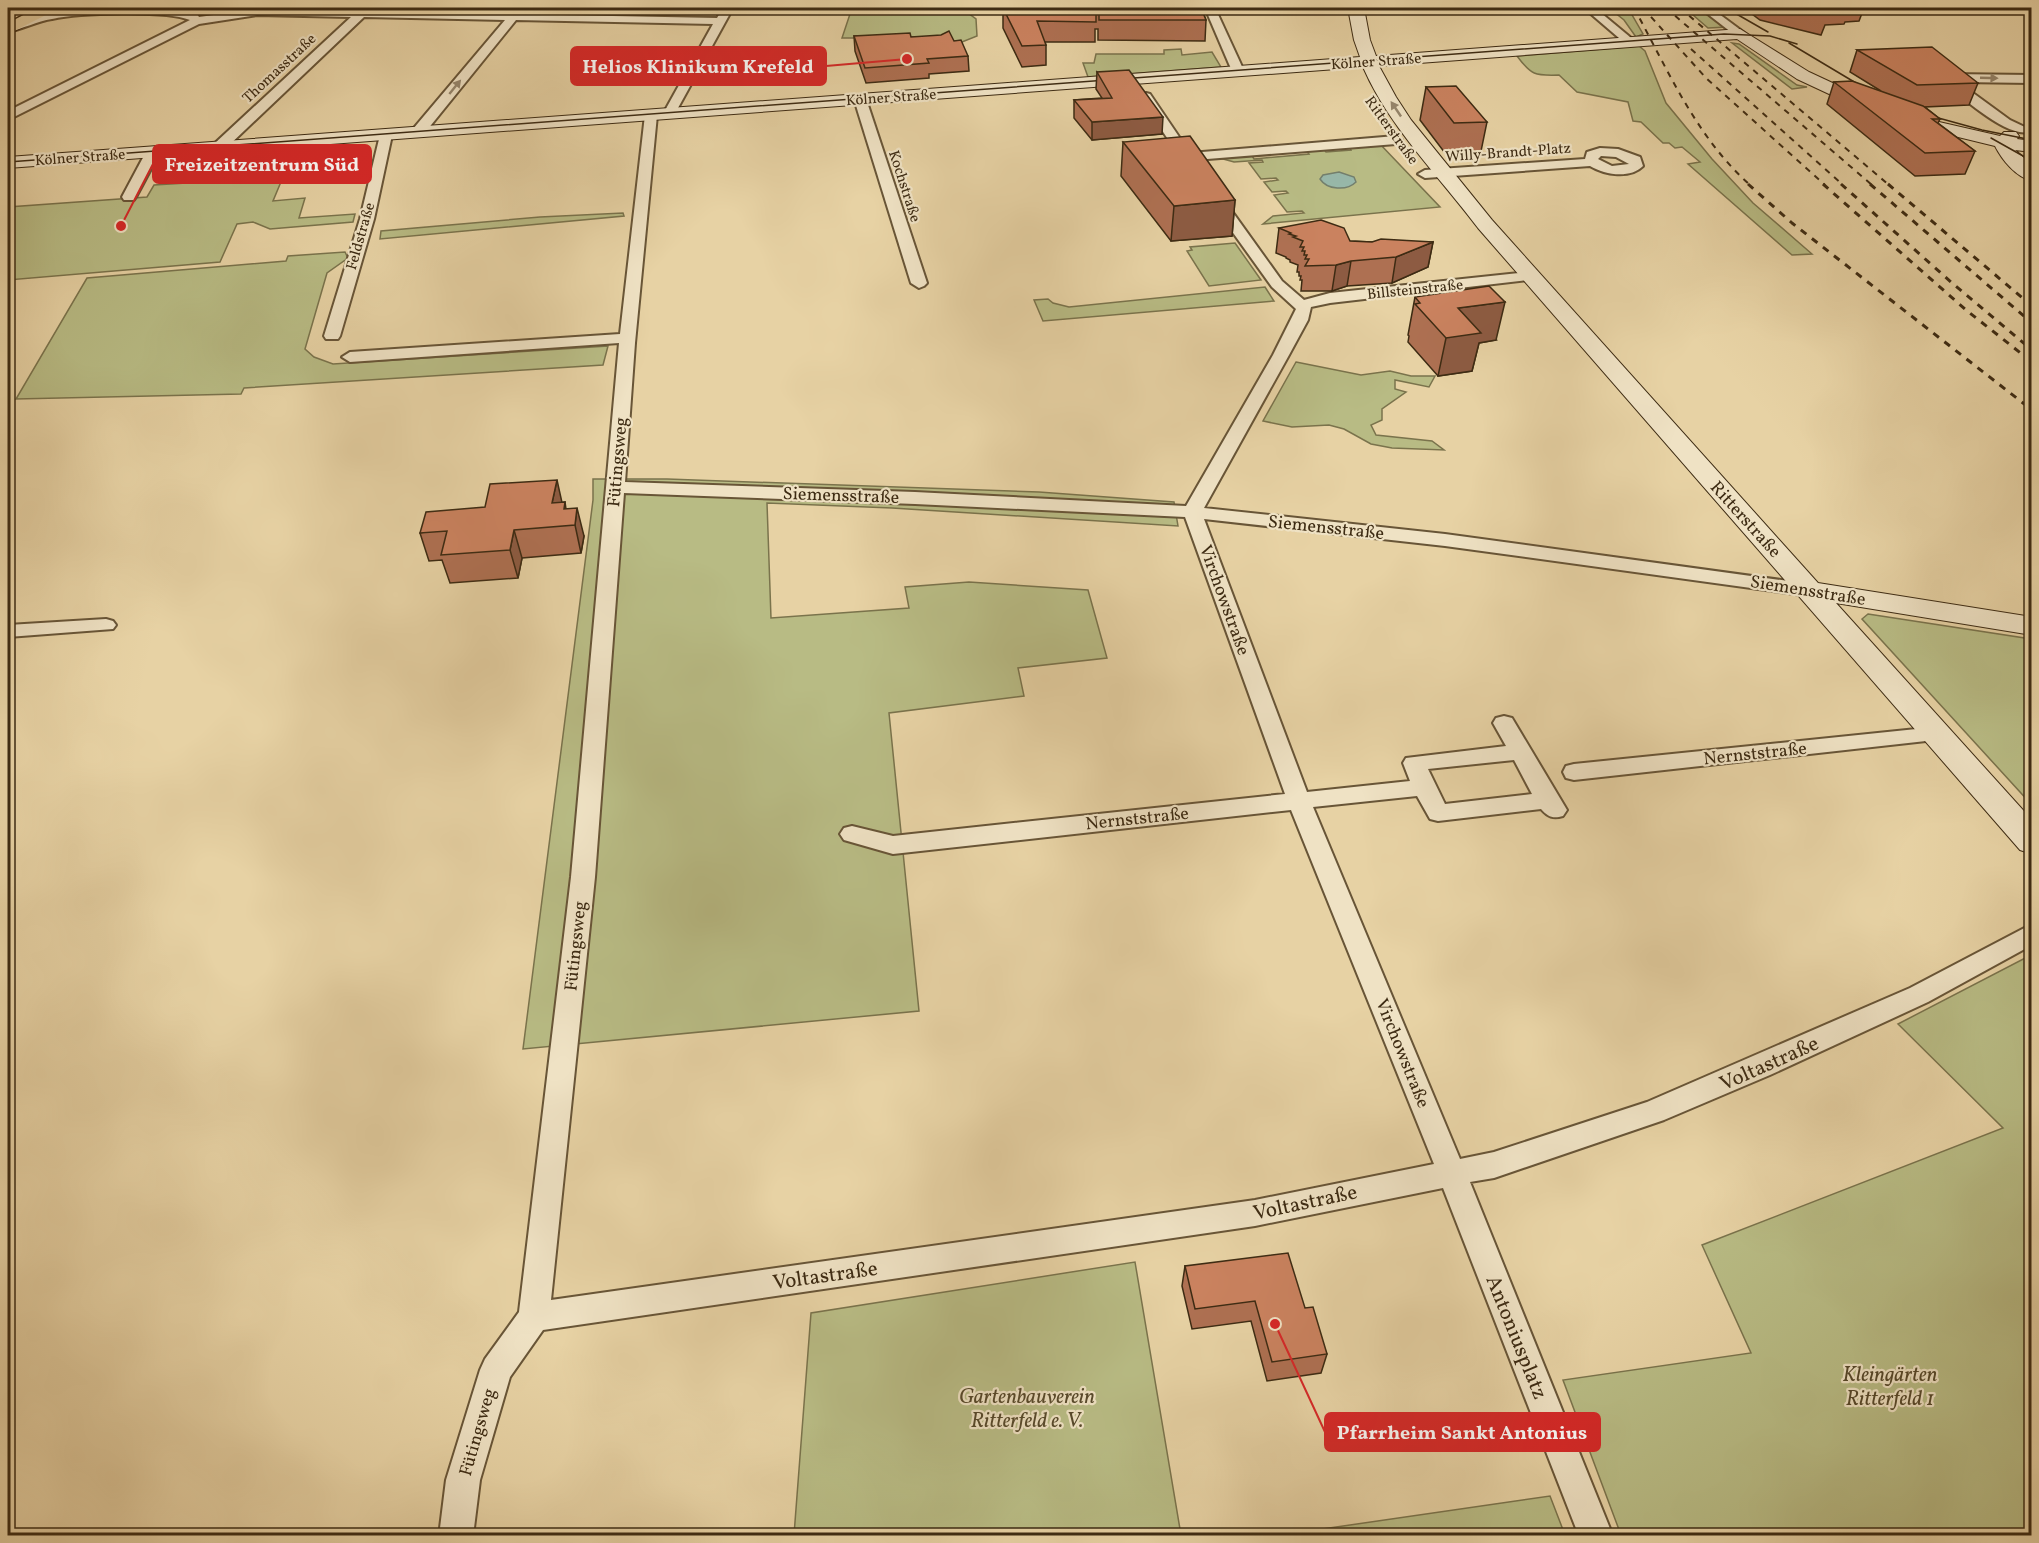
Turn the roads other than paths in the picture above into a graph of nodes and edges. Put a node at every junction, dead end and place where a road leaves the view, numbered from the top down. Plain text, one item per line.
1 (33, 8) edge
2 (48, 8) edge
3 (605, 8) edge
4 (728, 8) edge
5 (1210, 8) edge
6 (1589, 8) edge
7 (1705, 8) edge
8 (262, 10) edge
9 (1356, 10) edge
10 (361, 14) junction
11 (513, 17) junction
12 (597, 19) junction
13 (196, 21) junction
14 (720, 21) junction
15 (8, 22) edge
16 (8, 29) edge
17 (1740, 34) junction
18 (1630, 42) junction
19 (1368, 61) junction
20 (1349, 63) junction
21 (1238, 71) junction
22 (1133, 79) junction
23 (2031, 79) edge
24 (1357, 80) dead end
25 (860, 99) junction
26 (660, 114) junction
27 (8, 116) edge
28 (1380, 117) dead end
29 (1953, 128) junction
30 (2029, 130) edge
31 (418, 132) junction
32 (386, 135) junction
33 (1396, 140) junction
34 (2004, 142) junction
35 (219, 147) junction
36 (2031, 147) edge
37 (153, 152) junction
38 (1187, 157) junction
39 (2013, 161) junction
40 (1593, 162) dead end
41 (8, 163) edge
42 (1434, 174) junction
43 (2031, 175) edge
44 (129, 196) dead end
45 (1529, 276) junction
46 (919, 283) dead end
47 (1302, 305) junction
48 (332, 336) dead end
49 (628, 338) junction
50 (350, 357) dead end
51 (615, 487) junction
52 (1192, 512) junction
53 (1810, 590) junction
54 (106, 625) dead end
55 (2031, 626) edge
56 (8, 631) edge
57 (1504, 723) dead end
58 (1936, 734) junction
59 (1521, 752) junction
60 (1574, 772) dead end
61 (1424, 787) junction
62 (1299, 800) junction
63 (852, 834) dead end
64 (2031, 842) edge
65 (2031, 933) edge
66 (1451, 1172) junction
67 (534, 1317) junction
68 (456, 1536) edge
69 (1596, 1536) edge

1 - 15 main road
2 - 16 main road
3 - 12 street
4 - 14 street
5 - 21 street
6 - 18 street
7 - 17 street
8 - 10 street
8 - 13 street
9 - 19 main road, Ritterstraße
9 - 20 main road, Ritterstraße
10 - 11 street
10 - 35 street, Thomasstraße
11 - 12 street
31 -> 11 street
12 - 14 street
13 - 16 street
13 - 27 street
14 - 26 street
17 - 18 main road, Kölner Straße
17 - 29 main road
18 - 19 main road, Kölner Straße
19 - 20 main road, Kölner Straße
42 -> 19 main road, Ritterstraße
20 - 21 main road, Kölner Straße
20 - 24 main road, Ritterstraße
21 - 22 main road, Kölner Straße
22 - 25 main road, Kölner Straße
22 - 38 street
30 -> 23 street
25 - 26 main road, Kölner Straße
25 - 46 street, Kochstraße
26 - 31 main road, Kölner Straße
26 - 49 street, Fütingsweg
28 - 33 main road, Ritterstraße
29 - 30 main road
29 - 34 main road
29 - 39 main road
30 - 34 main road
31 - 32 main road, Kölner Straße
32 - 35 main road, Kölner Straße
32 - 48 street, Feldstraße
33 - 38 street
33 - 42 main road, Ritterstraße
34 - 36 main road
34 - 39 main road
35 - 37 main road, Kölner Straße
37 - 41 main road, Kölner Straße
37 - 44 street, Kölner Straße
38 - 47 street
39 - 43 main road
40 - 42 street, Willy-Brandt-Platz
42 - 45 main road, Ritterstraße
45 - 47 street, Billsteinstraße
45 - 53 main road, Ritterstraße
47 - 52 street
49 - 50 street
49 - 51 street, Fütingsweg
51 - 52 street, Siemensstraße
51 - 67 street, Fütingsweg
52 - 53 street, Siemensstraße
52 - 62 street, Virchowstraße
53 - 55 main road, Siemensstraße
53 - 58 main road, Ritterstraße
54 - 56 street
57 - 59 street
58 - 60 street, Nernststraße
58 - 64 main road, Ritterstraße
59 - 61 street
59 - 61 street
61 - 62 street, Nernststraße
62 - 63 street, Nernststraße
62 - 66 street, Virchowstraße
65 - 66 street, Voltastraße
66 - 67 street, Voltastraße
66 - 69 street, Antoniusplatz
67 - 68 street, Fütingsweg

